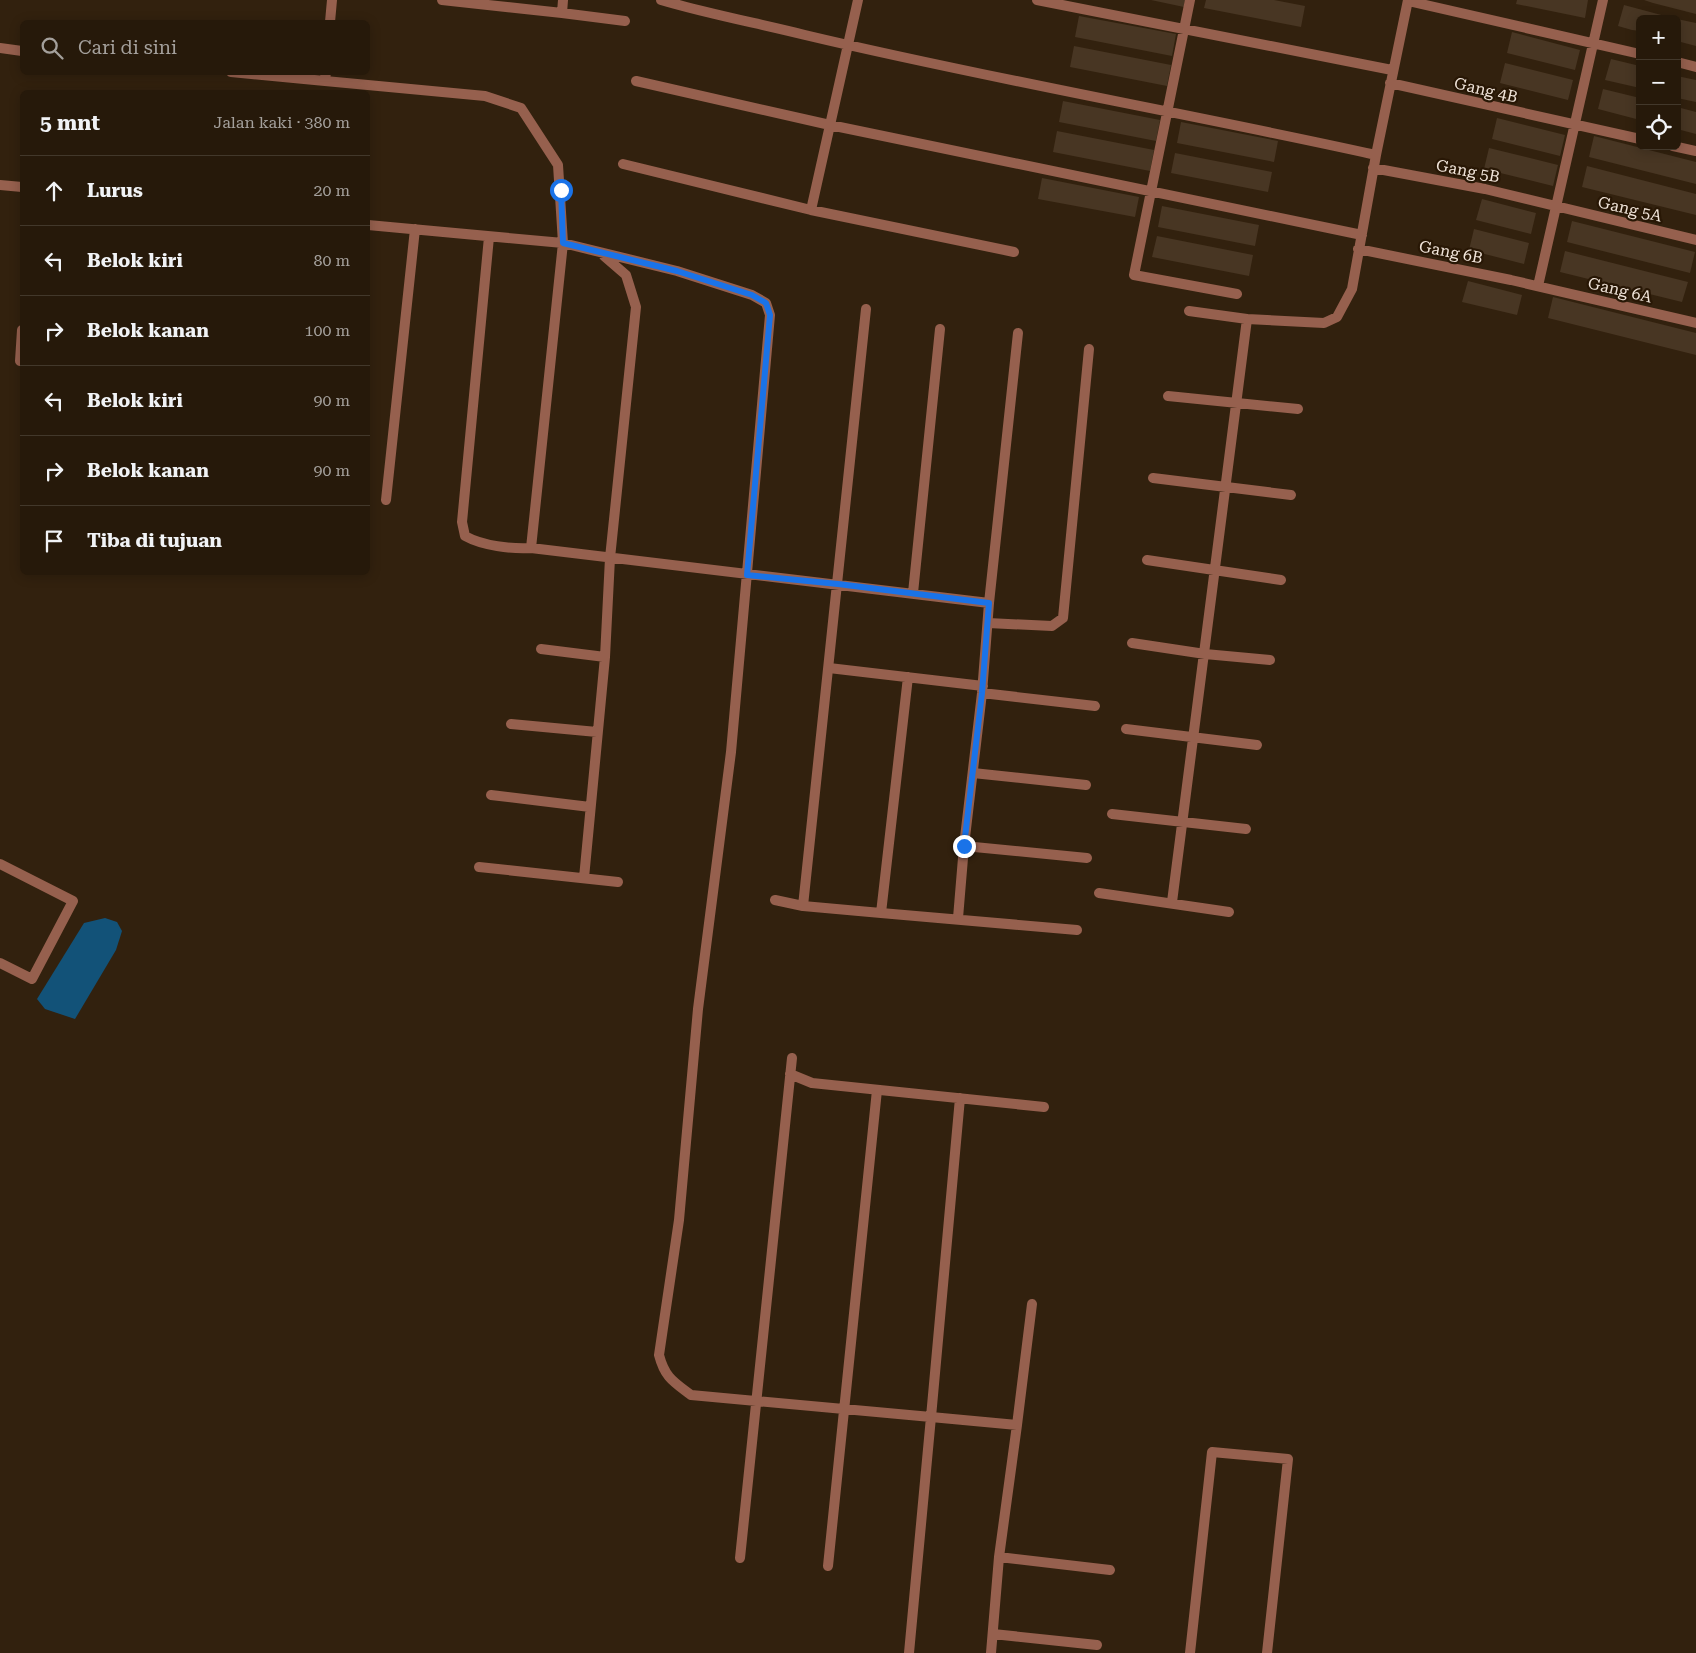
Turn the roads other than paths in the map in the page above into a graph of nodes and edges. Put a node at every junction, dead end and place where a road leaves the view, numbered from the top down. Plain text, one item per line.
1 (332, 0) edge
2 (442, 0) edge
3 (563, 0) edge
4 (662, 0) edge
5 (858, 0) edge
6 (1037, 0) edge
7 (1190, 0) edge
8 (1408, 0) edge
9 (1603, 0) edge
10 (489, 3) edge
11 (562, 13) junction
12 (330, 20) edge
13 (625, 21) dead end
14 (1183, 29) junction
15 (1593, 43) junction
16 (848, 45) junction
17 (0, 48) edge
18 (20, 51) edge
19 (1636, 53) edge
20 (1681, 63) edge
21 (1696, 67) edge
22 (1392, 70) junction
23 (288, 75) edge
24 (326, 77) edge
25 (636, 81) dead end
26 (1390, 82) junction
27 (1167, 111) junction
28 (830, 125) junction
29 (1576, 126) junction
30 (1636, 138) edge
31 (1681, 148) edge
32 (1696, 151) edge
33 (1376, 155) junction
34 (623, 164) dead end
35 (1373, 168) junction
36 (0, 184) edge
37 (20, 187) edge
38 (1150, 192) junction
39 (1557, 207) junction
40 (811, 210) junction
41 (370, 225) edge
42 (415, 230) junction
43 (1362, 235) junction
44 (489, 237) junction
45 (1696, 240) edge
46 (563, 243) junction
47 (1358, 249) junction
48 (1014, 252) dead end
49 (602, 253) junction
50 (1538, 286) junction
51 (1238, 294) dead end
52 (866, 309) dead end
53 (1189, 311) dead end
54 (1247, 319) junction
55 (1696, 323) edge
56 (940, 329) dead end
57 (1018, 333) dead end
58 (1089, 349) dead end
59 (1168, 396) dead end
60 (1236, 402) junction
61 (1298, 409) dead end
62 (1153, 478) dead end
63 (1226, 486) junction
64 (1291, 494) dead end
65 (386, 500) dead end
66 (531, 548) junction
67 (610, 558) junction
68 (1147, 560) dead end
69 (1216, 571) junction
70 (747, 575) junction
71 (1282, 580) dead end
72 (838, 584) junction
73 (913, 593) junction
74 (989, 603) junction
75 (988, 623) junction
76 (1132, 643) dead end
77 (541, 649) dead end
78 (1205, 654) junction
79 (605, 657) junction
80 (1270, 660) dead end
81 (829, 668) junction
82 (908, 677) junction
83 (982, 689) junction
84 (1095, 706) dead end
85 (511, 724) dead end
86 (1126, 729) dead end
87 (597, 732) junction
88 (1192, 738) junction
89 (1257, 745) dead end
90 (973, 773) junction
91 (1086, 785) dead end
92 (491, 795) dead end
93 (590, 807) junction
94 (1112, 814) dead end
95 (1181, 821) junction
96 (1246, 829) dead end
97 (964, 846) junction
98 (1087, 858) dead end
99 (0, 864) edge
100 (479, 866) dead end
101 (584, 878) junction
102 (618, 882) dead end
103 (1099, 893) dead end
104 (775, 900) dead end
105 (1172, 902) junction
106 (803, 906) junction
107 (1229, 912) dead end
108 (881, 913) junction
109 (958, 918) junction
110 (1077, 930) dead end
111 (0, 963) edge
112 (792, 1058) dead end
113 (790, 1074) junction
114 (877, 1090) junction
115 (960, 1098) junction
116 (1044, 1107) dead end
117 (1032, 1304) dead end
118 (756, 1399) junction
119 (844, 1408) junction
120 (931, 1417) junction
121 (1017, 1424) junction
122 (1000, 1557) junction
123 (740, 1558) dead end
124 (828, 1566) dead end
125 (1110, 1570) dead end
126 (993, 1634) junction
127 (1097, 1645) dead end
128 (908, 1653) edge
129 (991, 1653) edge
130 (1190, 1653) edge
131 (1266, 1653) edge

1 - 12 street
2 - 10 street
3 - 11 street
4 - 16 street
5 - 16 street
6 - 14 street
7 - 14 street
8 - 15 street
8 - 22 street
9 - 15 street
10 - 11 street
11 - 13 street
14 - 22 street
14 - 27 street
15 - 19 street
15 - 29 street
16 - 27 street
16 - 28 street
17 - 18 street
20 - 21 street
22 - 26 street
23 - 24 street
24 - 46 street
25 - 28 street
26 - 29 street, Gang 4B
26 - 33 street
27 - 33 street
27 - 38 street
28 - 38 street
28 - 40 street
29 - 30 street, Gang 4B
29 - 39 street
31 - 32 street
33 - 35 street
34 - 40 street
35 - 39 street, Gang 5B
35 - 43 street
36 - 37 street
38 - 43 street
38 - 51 street
39 - 45 street, Gang 5A
39 - 50 street
40 - 48 street
41 - 42 street
42 - 44 street
42 - 65 street
43 - 47 street
44 - 46 street
44 - 66 street
46 - 49 street
46 - 66 street
47 - 50 street, Gang 6B
47 - 54 street
49 - 67 street
49 - 70 street
50 - 55 street, Gang 6A
52 - 72 street
53 - 54 street
54 - 60 street
56 - 73 street
57 - 74 street
58 - 75 street
59 - 60 street
60 - 61 street
60 - 63 street
62 - 63 street
63 - 64 street
63 - 69 street
66 - 67 street
67 - 70 street
67 - 79 street
68 - 69 street
69 - 71 street
69 - 78 street
70 - 72 street
70 - 118 street
72 - 73 street
72 - 81 street
73 - 74 street
74 - 75 street
75 - 83 street
76 - 78 street
77 - 79 street
78 - 80 street
78 - 88 street
79 - 87 street
81 - 82 street
81 - 106 street
82 - 83 street
82 - 108 street
83 - 84 street
83 - 90 street
85 - 87 street
86 - 88 street
87 - 93 street
88 - 89 street
88 - 95 street
90 - 91 street
90 - 97 street
92 - 93 street
93 - 101 street
94 - 95 street
95 - 96 street
95 - 105 street
97 - 98 street
97 - 109 street
99 - 111 street
100 - 101 street
101 - 102 street
103 - 105 street
104 - 106 street
105 - 107 street
106 - 108 street
108 - 109 street
109 - 110 street
112 - 113 street
113 - 114 street
113 - 118 street
114 - 115 street
114 - 119 street
115 - 116 street
115 - 120 street
117 - 121 street
118 - 119 street
118 - 123 street
119 - 120 street
119 - 124 street
120 - 121 street
120 - 128 street
121 - 122 street
122 - 125 street
122 - 126 street
126 - 127 street
126 - 129 street
130 - 131 street

